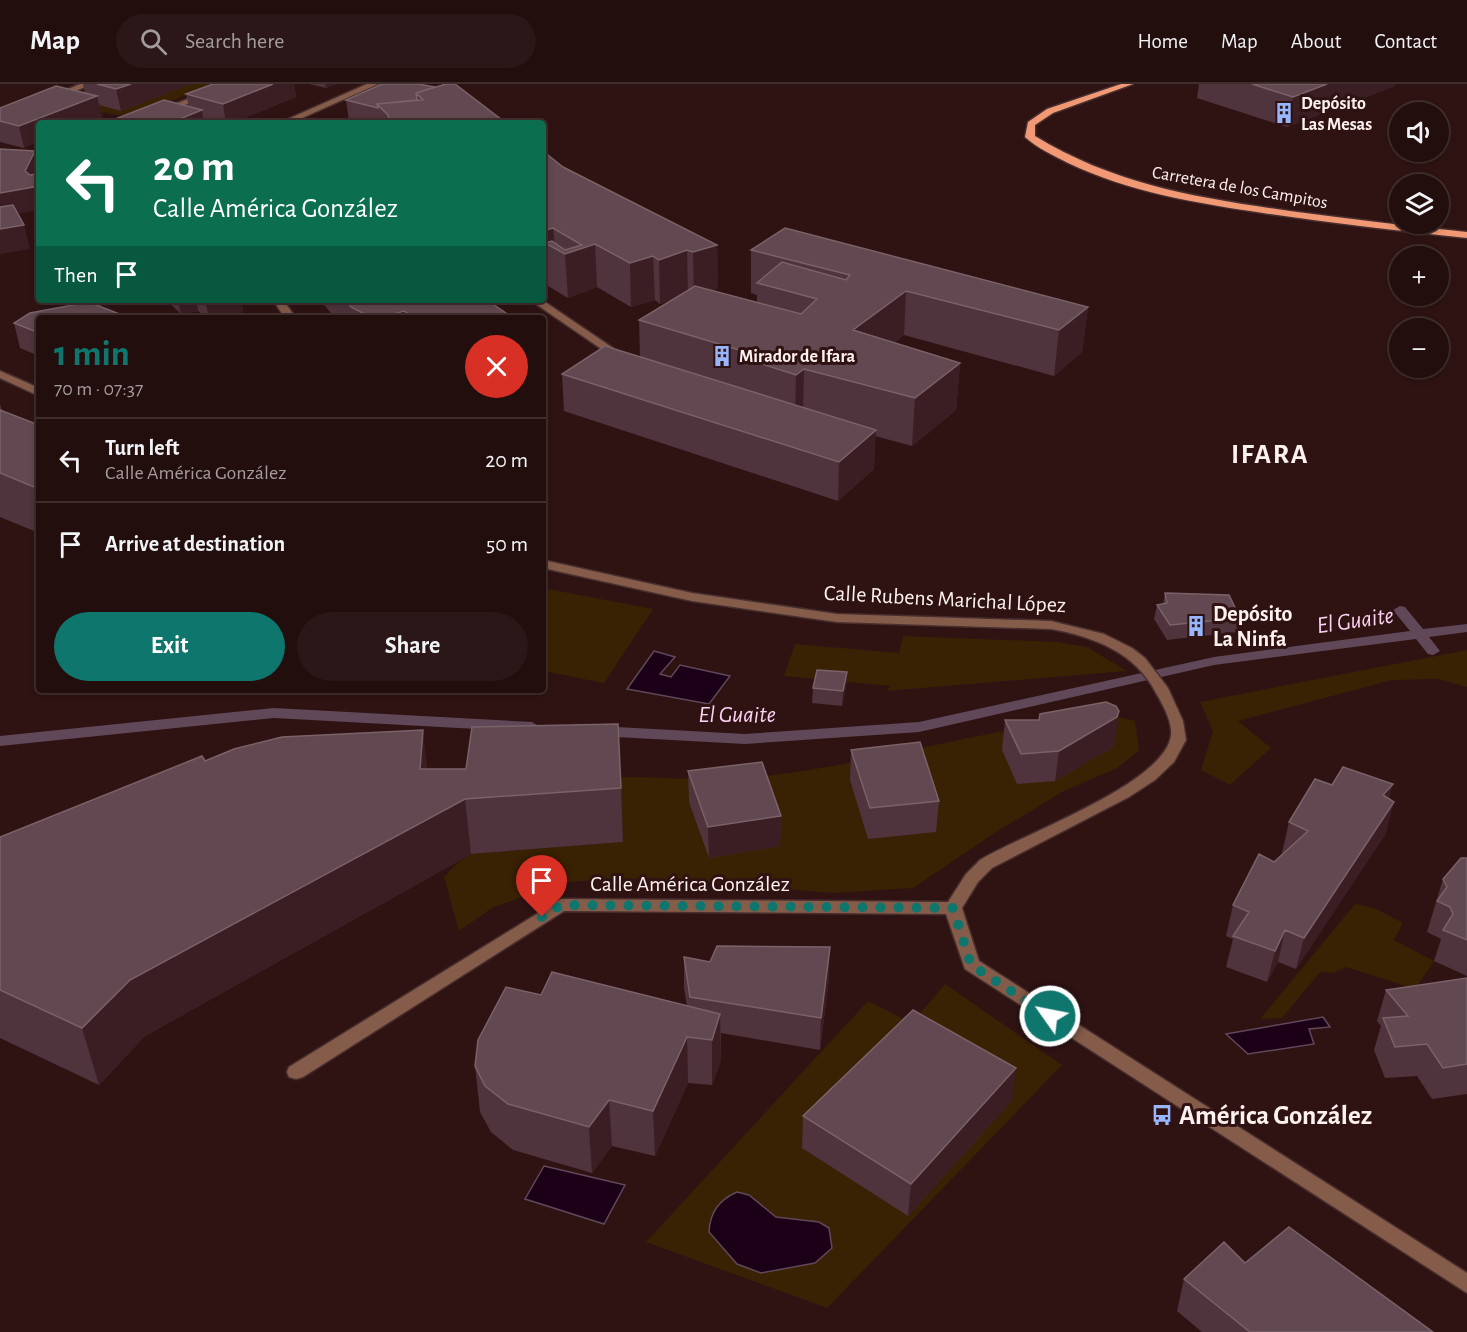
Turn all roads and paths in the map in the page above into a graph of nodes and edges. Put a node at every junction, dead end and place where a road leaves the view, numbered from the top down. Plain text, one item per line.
1 (88, 84) edge
2 (234, 84) edge
3 (374, 84) edge
4 (1129, 84) edge
5 (44, 101) edge
6 (139, 120) edge
7 (289, 120) edge
8 (1467, 235) edge
9 (540, 303) edge
10 (607, 348) edge
11 (0, 375) edge
12 (36, 391) edge
13 (546, 565) edge
14 (953, 908) junction
15 (296, 1072) dead end
16 (1467, 1284) edge

1 - 5 street
2 - 6 street
3 - 7 street
4 - 8 main road, Carretera de los Campitos
9 - 10 street
11 - 12 street
13 - 14 street, Calle Rubens Marichal López
14 - 15 street, Calle América González
14 - 16 street

